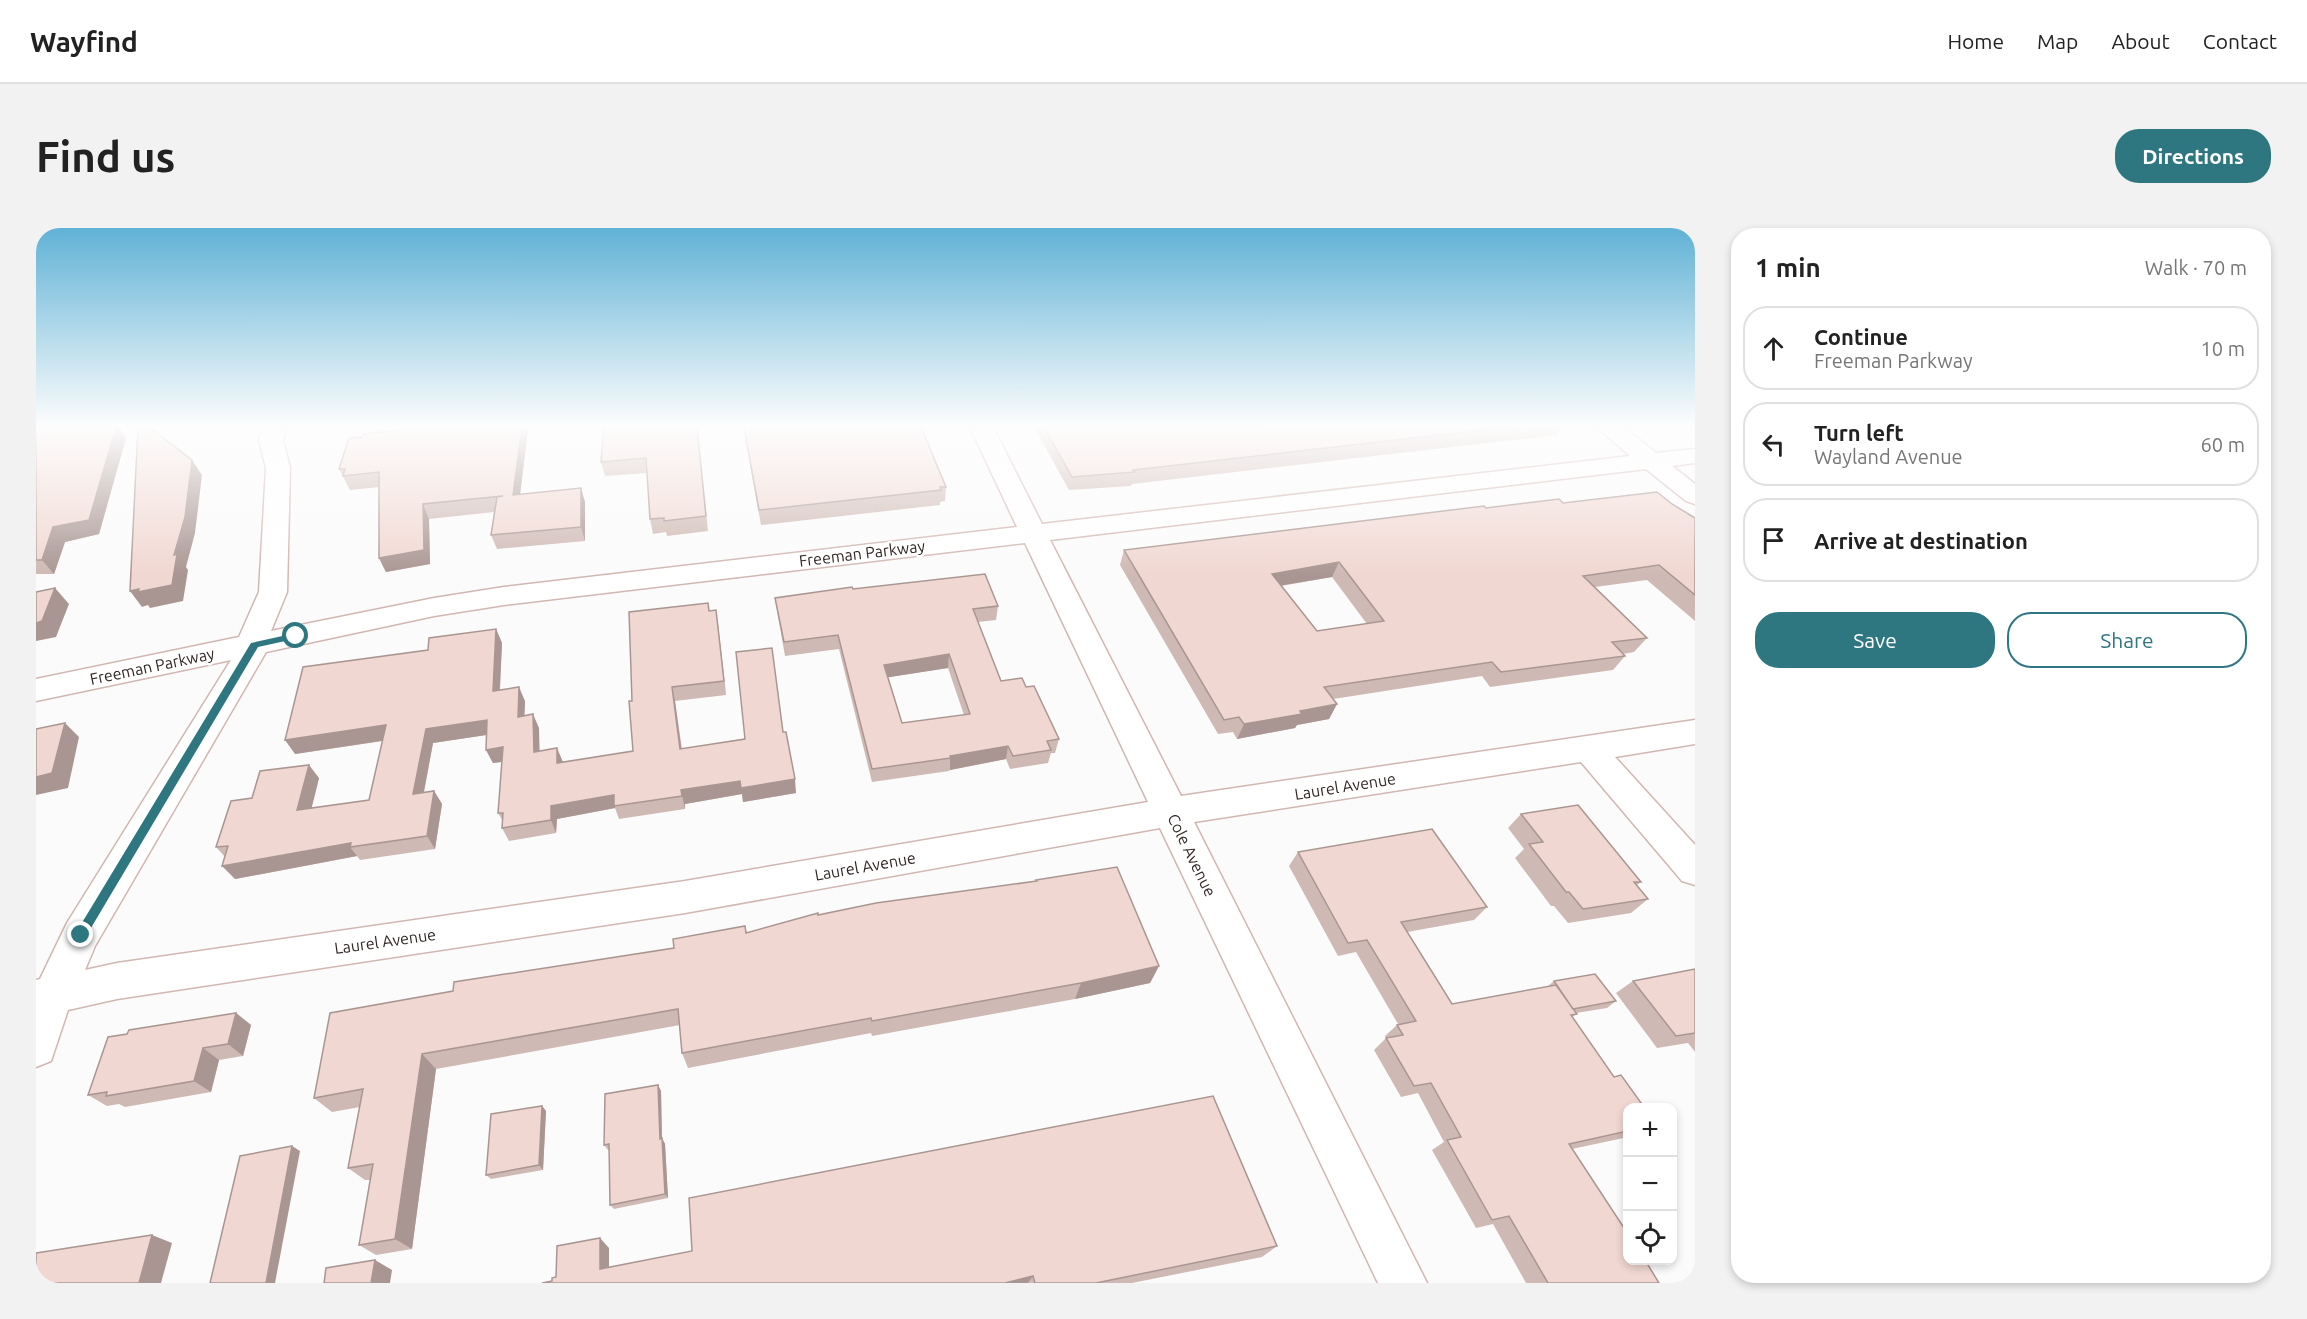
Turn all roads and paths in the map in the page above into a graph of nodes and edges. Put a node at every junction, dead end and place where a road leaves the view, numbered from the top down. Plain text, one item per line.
1 (278, 476) edge
2 (1006, 476) edge
3 (1520, 476) edge
4 (1670, 476) edge
5 (1695, 496) edge
6 (1035, 533) junction
7 (255, 645) junction
8 (36, 690) edge
9 (1695, 732) edge
10 (1588, 748) junction
11 (1170, 812) junction
12 (1695, 870) edge
13 (44, 997) edge
14 (36, 1047) edge
15 (1402, 1283) edge

1 - 7 street
2 - 6 street, Cole Avenue
3 - 6 street, Freeman Parkway
4 - 5 street
6 - 7 street, Freeman Parkway
6 - 11 street, Cole Avenue
7 - 8 street, Freeman Parkway
7 - 13 street
9 - 10 street, Laurel Avenue
10 - 11 street, Laurel Avenue
10 - 12 street
11 - 13 street, Laurel Avenue
11 - 15 street, Cole Avenue
13 - 14 street

